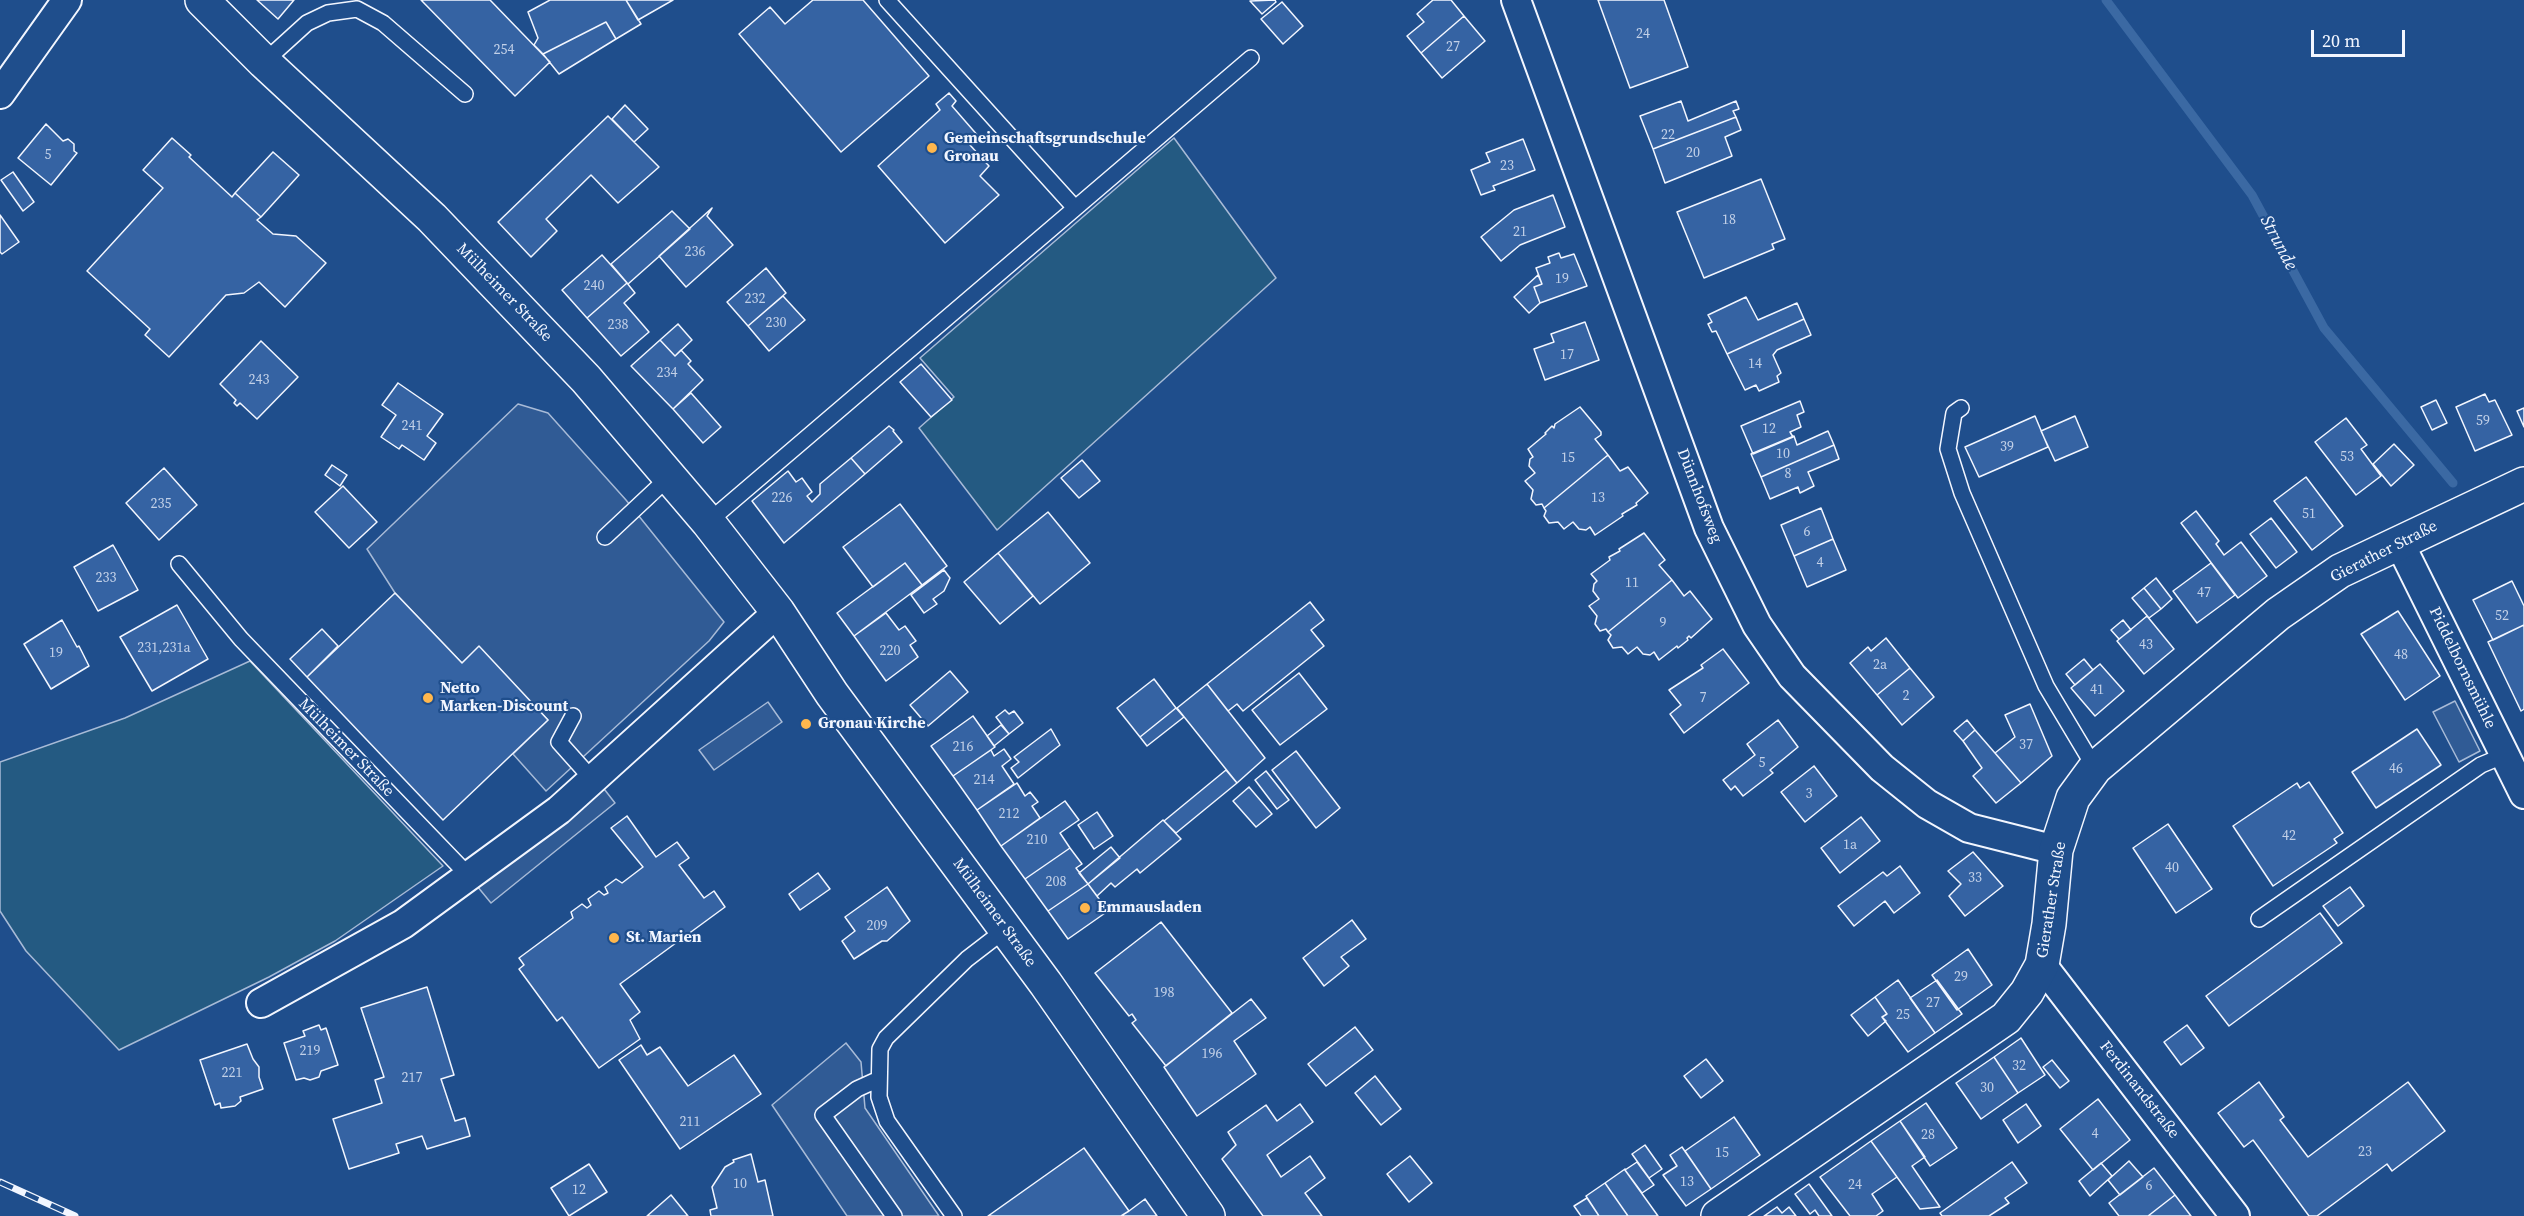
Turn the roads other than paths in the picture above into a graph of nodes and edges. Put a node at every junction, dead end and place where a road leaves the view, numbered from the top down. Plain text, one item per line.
1 (67, 0) edge
2 (202, 0) edge
3 (887, 0) edge
4 (1516, 0) edge
5 (1251, 58) dead end
6 (264, 62) junction
7 (2, 88) edge
8 (465, 94) dead end
9 (1075, 208) junction
10 (1961, 408) dead end
11 (668, 477) junction
12 (2524, 484) edge
13 (708, 522) junction
14 (605, 537) dead end
15 (2399, 542) junction
16 (179, 564) dead end
17 (778, 612) junction
18 (573, 716) dead end
19 (2505, 755) junction
20 (2095, 768) junction
21 (592, 779) junction
22 (2524, 794) edge
23 (2056, 850) junction
24 (469, 876) junction
25 (2259, 919) dead end
26 (1006, 929) junction
27 (2042, 965) junction
28 (261, 1003) dead end
29 (879, 1079) junction
30 (894, 1216) edge
31 (954, 1216) edge
32 (1208, 1216) edge
33 (1718, 1216) edge
34 (2235, 1216) edge

1 - 7 street
2 - 6 main road, Mülheimer Straße
3 - 9 lane
4 - 23 street, Dünnhofsweg
5 - 9 lane
6 - 8 lane
6 - 11 main road, Mülheimer Straße
9 - 13 lane
10 - 20 lane
11 - 13 main road, Mülheimer Straße
11 - 14 lane
12 - 15 main road, Gierather Straße
13 - 17 main road, Mülheimer Straße
15 - 19 street, Piddelbornsmühle
15 - 20 main road, Gierather Straße
16 - 24 lane, Mülheimer Straße
17 - 21 street
17 - 26 main road, Mülheimer Straße
18 - 21 lane
19 - 22 street, Piddelbornsmühle
19 - 25 lane
20 - 23 main road, Gierather Straße
21 - 24 street
23 - 27 main road, Gierather Straße
24 - 28 street
26 - 29 lane
26 - 32 main road, Mülheimer Straße
27 - 33 main road, Gierather Straße
27 - 34 street, Ferdinandstraße
29 - 30 lane
29 - 31 lane

